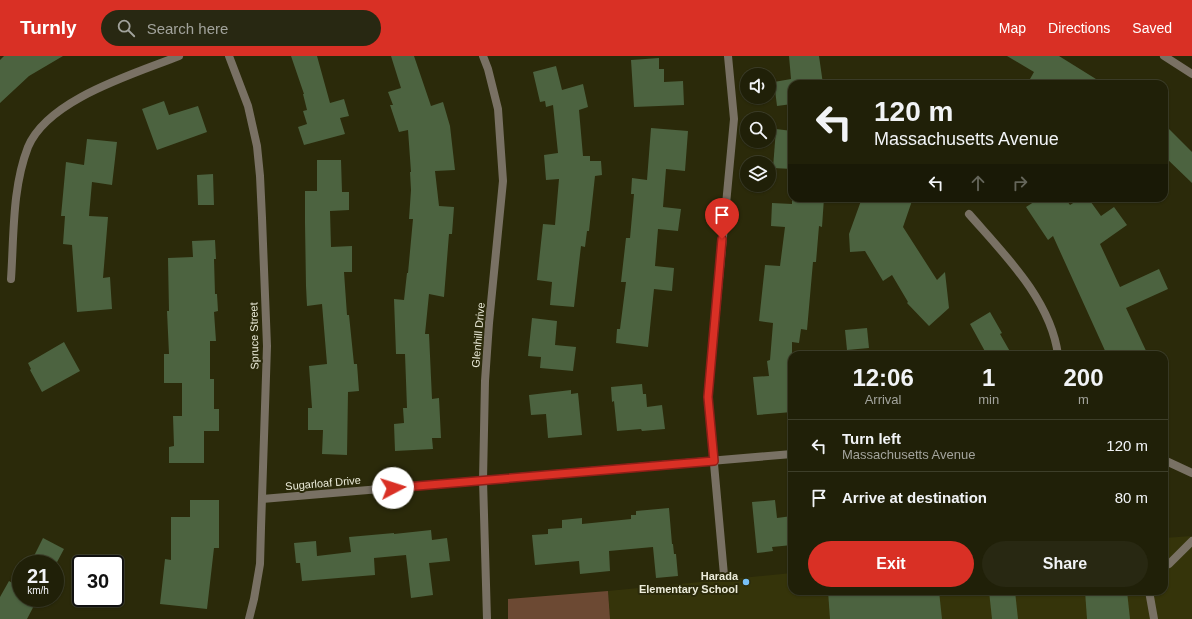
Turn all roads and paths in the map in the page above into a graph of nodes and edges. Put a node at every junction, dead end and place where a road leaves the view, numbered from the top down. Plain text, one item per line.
1 (179, 56) edge
2 (229, 56) edge
3 (483, 56) edge
4 (728, 56) edge
5 (1164, 56) edge
6 (1192, 74) edge
7 (969, 214) dead end
8 (11, 279) dead end
9 (1057, 351) edge
10 (788, 454) edge
11 (714, 461) junction
12 (1168, 462) edge
13 (1192, 473) edge
14 (483, 480) junction
15 (262, 499) junction
16 (1192, 541) edge
17 (1168, 564) edge
18 (724, 575) dead end
19 (1150, 595) edge
20 (249, 619) edge
21 (487, 619) edge
22 (1154, 619) edge

1 - 8 street
2 - 15 street, Spruce Street
3 - 14 street, Glenhill Drive
4 - 11 street
5 - 6 street
7 - 9 street
10 - 11 street, Sugarloaf Drive
11 - 14 street, Sugarloaf Drive
11 - 18 street
12 - 13 street
14 - 15 street, Sugarloaf Drive
14 - 21 street, Glenhill Drive
15 - 20 street, Spruce Street
16 - 17 street
19 - 22 street

